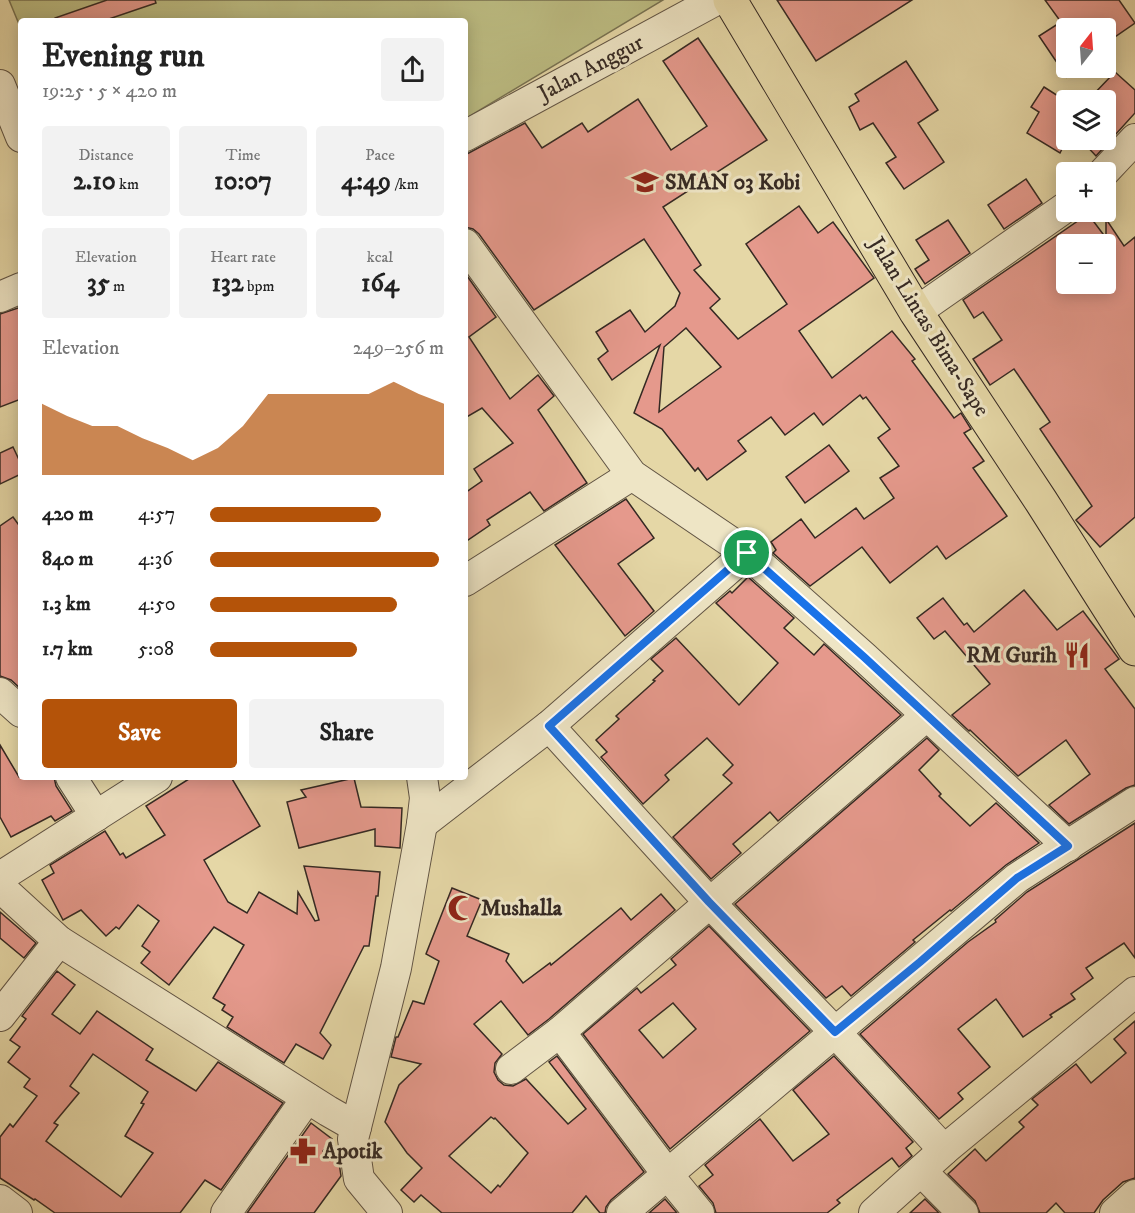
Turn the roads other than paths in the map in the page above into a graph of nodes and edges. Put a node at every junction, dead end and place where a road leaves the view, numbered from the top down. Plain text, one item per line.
1 (716, 0) edge
2 (730, 0) edge
3 (0, 85) edge
4 (18, 130) edge
5 (468, 134) edge
6 (1135, 139) edge
7 (1113, 162) edge
8 (1056, 214) edge
9 (468, 248) edge
10 (18, 289) edge
11 (0, 297) edge
12 (916, 312) junction
13 (632, 476) junction
14 (747, 553) junction
15 (468, 579) edge
16 (1135, 649) edge
17 (0, 693) edge
18 (18, 709) edge
19 (926, 716) junction
20 (549, 726) junction
21 (73, 780) edge
22 (152, 780) edge
23 (422, 780) edge
24 (1135, 802) edge
25 (96, 816) junction
26 (422, 824) junction
27 (1068, 846) junction
28 (0, 877) edge
29 (0, 887) edge
30 (709, 902) junction
31 (59, 942) junction
32 (1135, 992) edge
33 (0, 1016) edge
34 (560, 1032) junction
35 (835, 1032) junction
36 (511, 1069) dead end
37 (308, 1098) junction
38 (356, 1126) junction
39 (944, 1150) junction
40 (921, 1171) junction
41 (668, 1175) junction
42 (1135, 1195) edge
43 (0, 1200) edge
44 (17, 1213) edge
45 (226, 1213) edge
46 (387, 1213) edge
47 (622, 1213) edge
48 (699, 1213) edge
49 (874, 1213) edge
50 (963, 1213) edge
51 (1115, 1213) edge

1 - 5 street, Jalan Anggur
2 - 12 highway, Jalan Lintas Bima-Sape
3 - 4 street
6 - 7 street
8 - 12 street
9 - 13 street
10 - 11 street
12 - 16 highway, Jalan Lintas Bima-Sape
13 - 14 street
13 - 15 street
14 - 19 street
14 - 20 street
17 - 18 street
19 - 27 street
19 - 30 street
20 - 26 street
20 - 30 street
21 - 25 street
22 - 25 street
23 - 26 street
24 - 27 street
25 - 28 street
26 - 38 street
27 - 35 street
29 - 31 street
30 - 34 street
30 - 35 street
31 - 33 street
31 - 37 street
32 - 39 street
34 - 36 street
34 - 41 street
35 - 39 street
35 - 41 street
37 - 38 street
37 - 45 street
38 - 46 street
39 - 40 street
40 - 49 street
40 - 50 street
41 - 47 street
41 - 48 street
42 - 51 street
43 - 44 street

